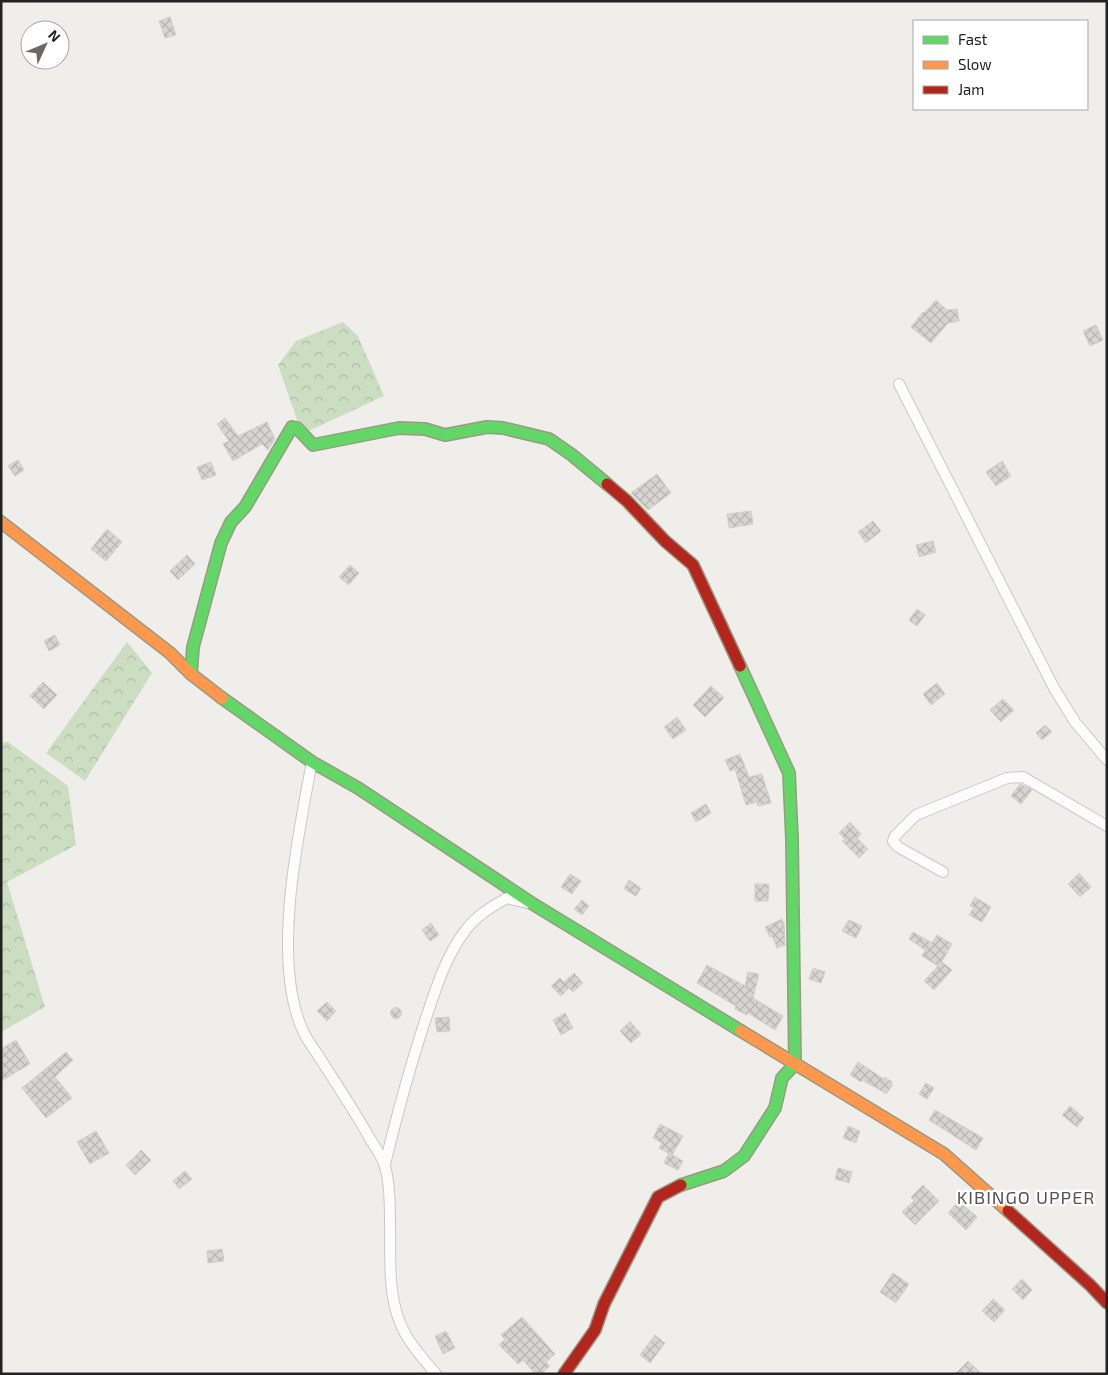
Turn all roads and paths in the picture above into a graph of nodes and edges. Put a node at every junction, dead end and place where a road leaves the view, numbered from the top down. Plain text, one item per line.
1 (899, 384) dead end
2 (1, 522) edge
3 (191, 674) junction
4 (1107, 760) edge
5 (312, 762) junction
6 (1107, 826) edge
7 (942, 872) dead end
8 (533, 904) junction
9 (796, 1064) junction
10 (385, 1164) junction
11 (1107, 1303) edge
12 (436, 1374) edge
13 (564, 1374) edge

1 - 4 street
2 - 3 street
3 - 5 street
3 - 9 street
5 - 8 street
5 - 10 street
6 - 7 street
8 - 9 street
8 - 10 street
9 - 11 street
9 - 13 street
10 - 12 street

